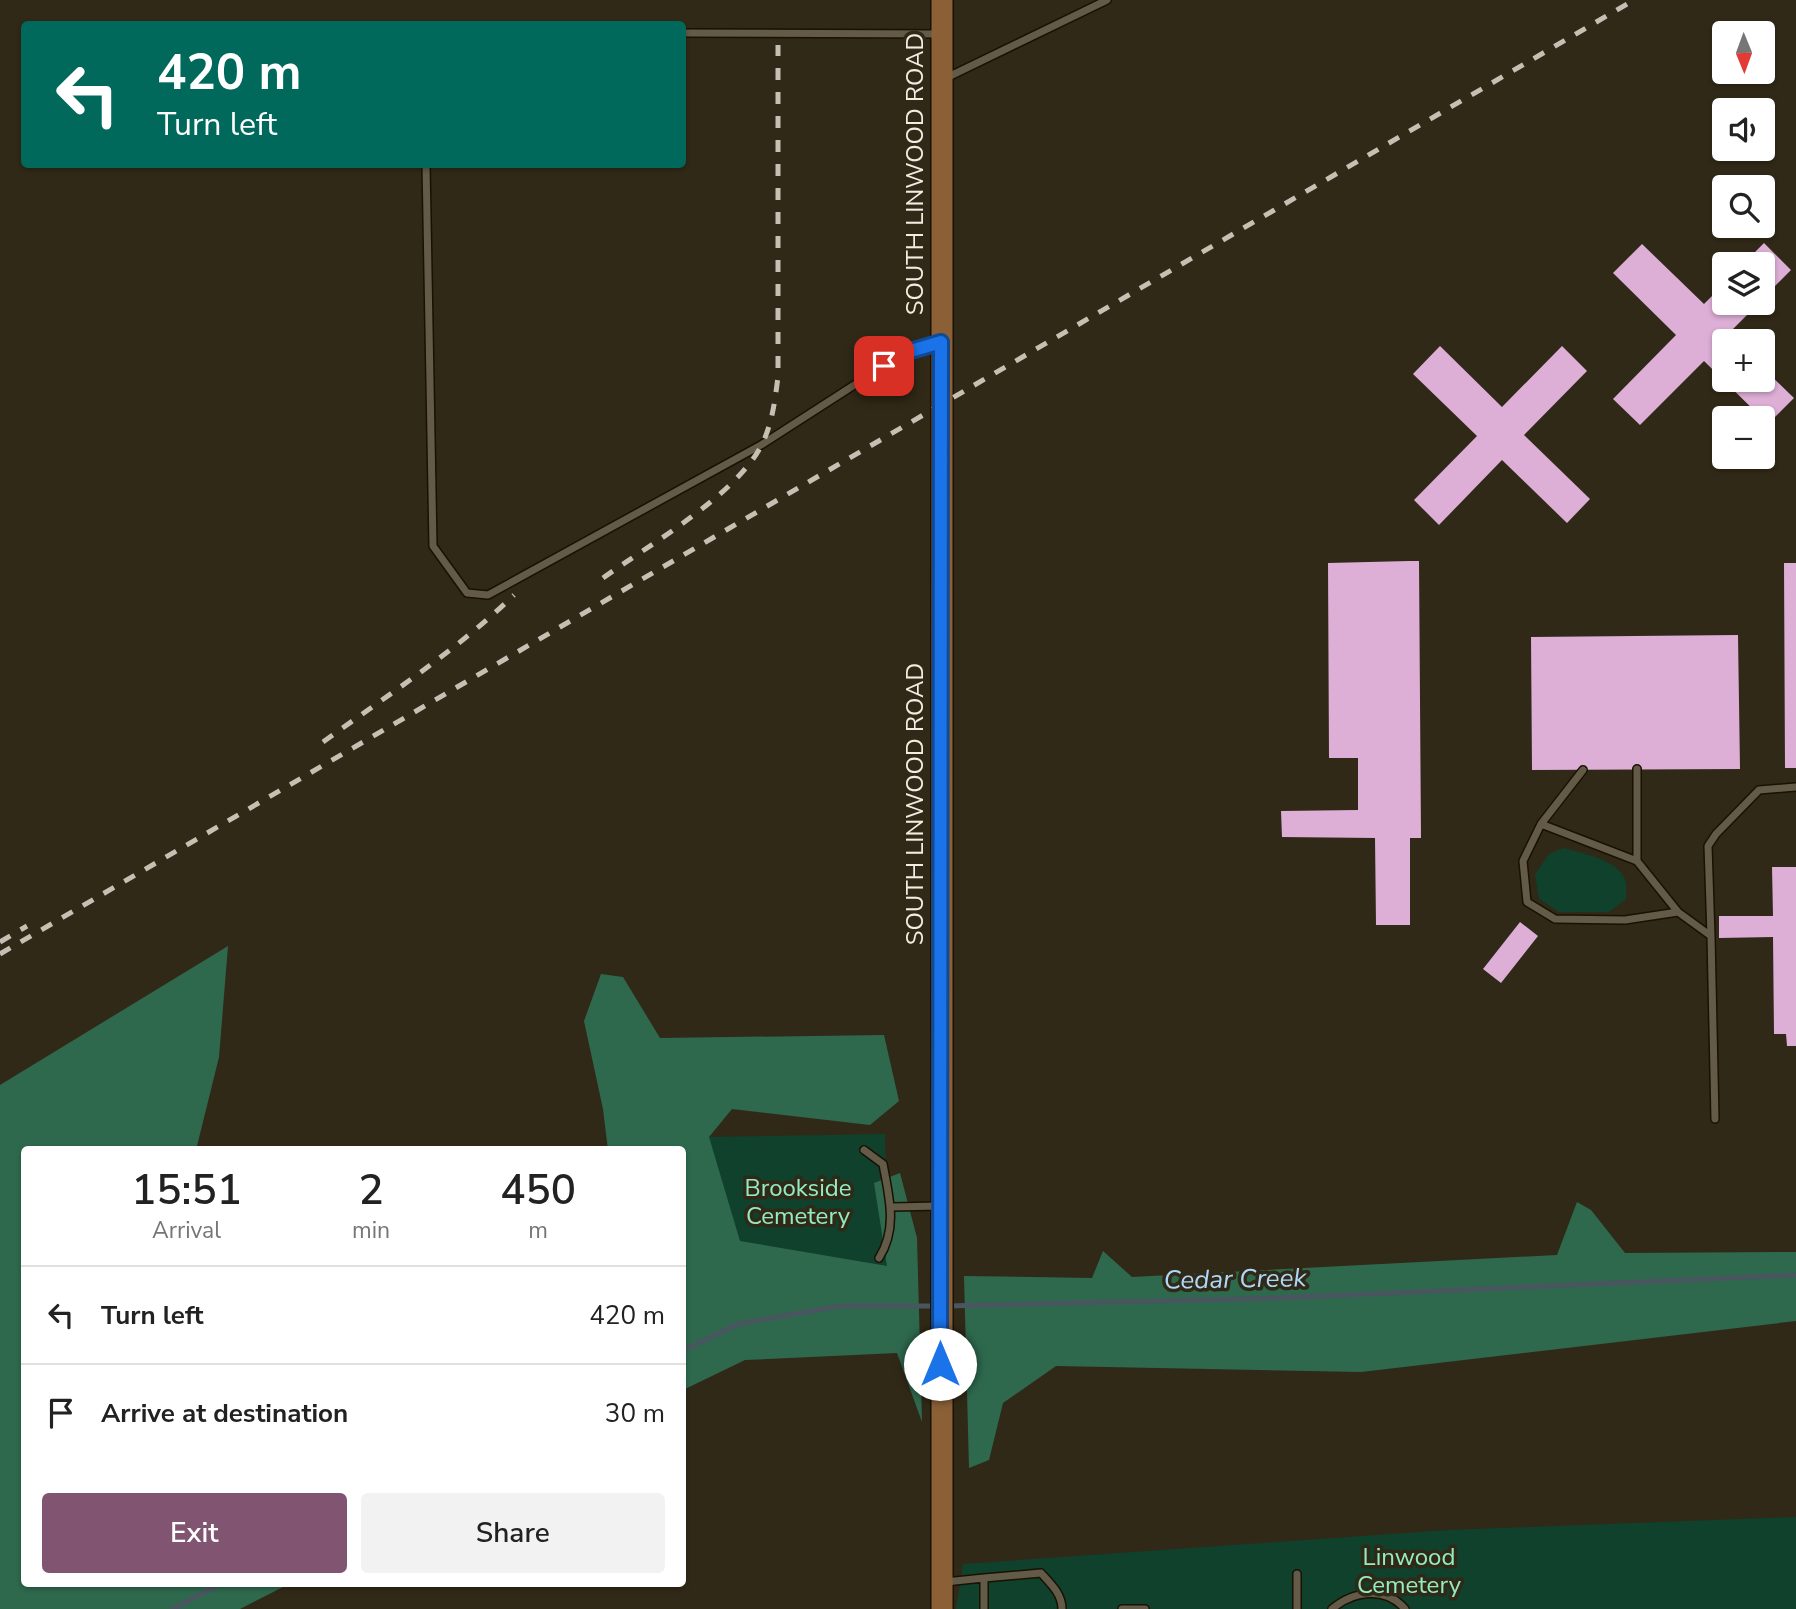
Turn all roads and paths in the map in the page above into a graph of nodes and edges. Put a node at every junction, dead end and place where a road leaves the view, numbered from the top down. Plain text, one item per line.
1 (942, 0) edge
2 (1107, 0) edge
3 (686, 33) edge
4 (942, 34) junction
5 (943, 80) junction
6 (426, 168) edge
7 (941, 342) junction
8 (1637, 769) dead end
9 (1583, 770) dead end
10 (1796, 787) edge
11 (1541, 824) junction
12 (1637, 861) junction
13 (1678, 912) junction
14 (1711, 936) junction
15 (1714, 1119) dead end
16 (864, 1150) dead end
17 (941, 1206) junction
18 (891, 1207) junction
19 (879, 1258) dead end
20 (1297, 1574) dead end
21 (984, 1578) junction
22 (942, 1583) junction
23 (942, 1609) edge
24 (984, 1609) edge
25 (1062, 1609) edge
26 (1122, 1609) edge
27 (1145, 1609) edge
28 (1297, 1609) edge
29 (1332, 1609) edge
30 (1405, 1609) edge

1 - 4 main road, SOUTH LINWOOD ROAD
2 - 5 lane
3 - 4 lane
4 - 5 main road, SOUTH LINWOOD ROAD
5 - 7 main road, SOUTH LINWOOD ROAD
6 - 7 lane
7 - 17 main road, SOUTH LINWOOD ROAD
8 - 12 lane
9 - 11 lane
10 - 14 lane
11 - 12 lane
11 - 13 lane
12 - 13 lane
13 - 14 lane
14 - 15 lane
16 - 18 lane
17 - 18 lane
17 - 22 main road, SOUTH LINWOOD ROAD
18 - 19 lane
20 - 28 lane
21 - 22 lane
21 - 24 lane
21 - 25 lane
22 - 23 main road, SOUTH LINWOOD ROAD
26 - 27 lane
29 - 30 lane

